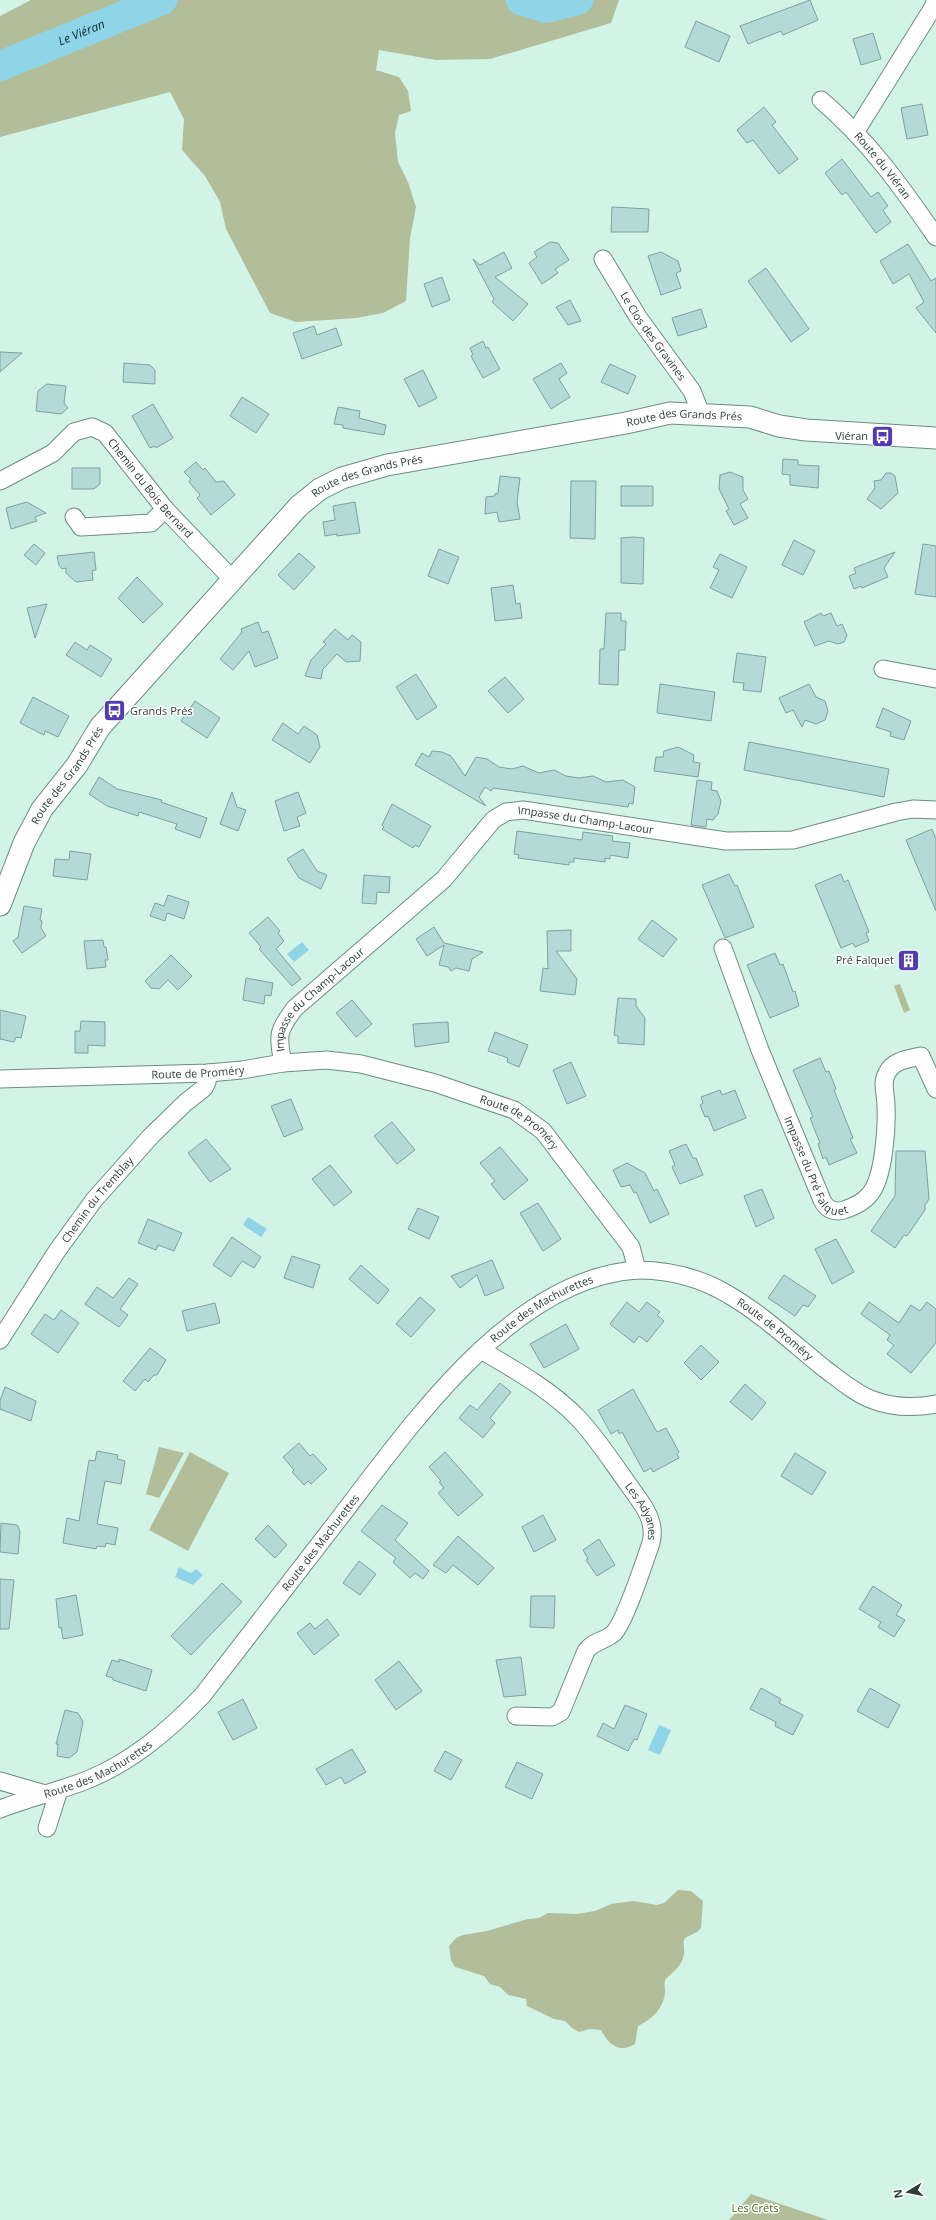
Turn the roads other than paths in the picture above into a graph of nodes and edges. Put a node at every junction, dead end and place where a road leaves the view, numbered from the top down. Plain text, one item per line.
1 (936, 0) edge
2 (821, 100) dead end
3 (856, 131) junction
4 (936, 237) edge
5 (602, 259) dead end
6 (701, 414) junction
7 (936, 438) edge
8 (0, 481) edge
9 (165, 509) junction
10 (74, 517) dead end
11 (232, 579) junction
12 (883, 669) dead end
13 (936, 679) edge
14 (936, 810) edge
15 (0, 905) edge
16 (723, 948) dead end
17 (283, 1063) junction
18 (208, 1072) junction
19 (0, 1079) edge
20 (936, 1089) edge
21 (637, 1270) junction
22 (0, 1340) edge
23 (481, 1350) junction
24 (936, 1404) edge
25 (516, 1716) dead end
26 (0, 1782) edge
27 (52, 1792) junction
28 (0, 1809) edge
29 (47, 1828) dead end

1 - 3 street
2 - 3 street, Route du Viéran
3 - 4 street, Route du Viéran
5 - 6 street, Le Clos des Gravines
6 - 7 street, Route des Grands Prés
6 - 11 street, Route des Grands Prés
8 - 9 street, Chemin du Bois Bernard
9 - 10 street
9 - 11 street, Chemin du Bois Bernard
11 - 15 street, Route des Grands Prés
12 - 13 street
14 - 17 street, Impasse du Champ-Lacour
16 - 20 street, Impasse du Pré Falquet
17 - 18 street, Route de Proméry
17 - 21 street, Route de Proméry
18 - 19 street, Route de Proméry
18 - 22 street, Chemin du Tremblay
21 - 23 street, Route des Machurettes
21 - 24 street, Route de Proméry
23 - 25 street, Les Adyanes
23 - 27 street, Route des Machurettes
26 - 27 street
27 - 28 street, Route des Machurettes
27 - 29 street

